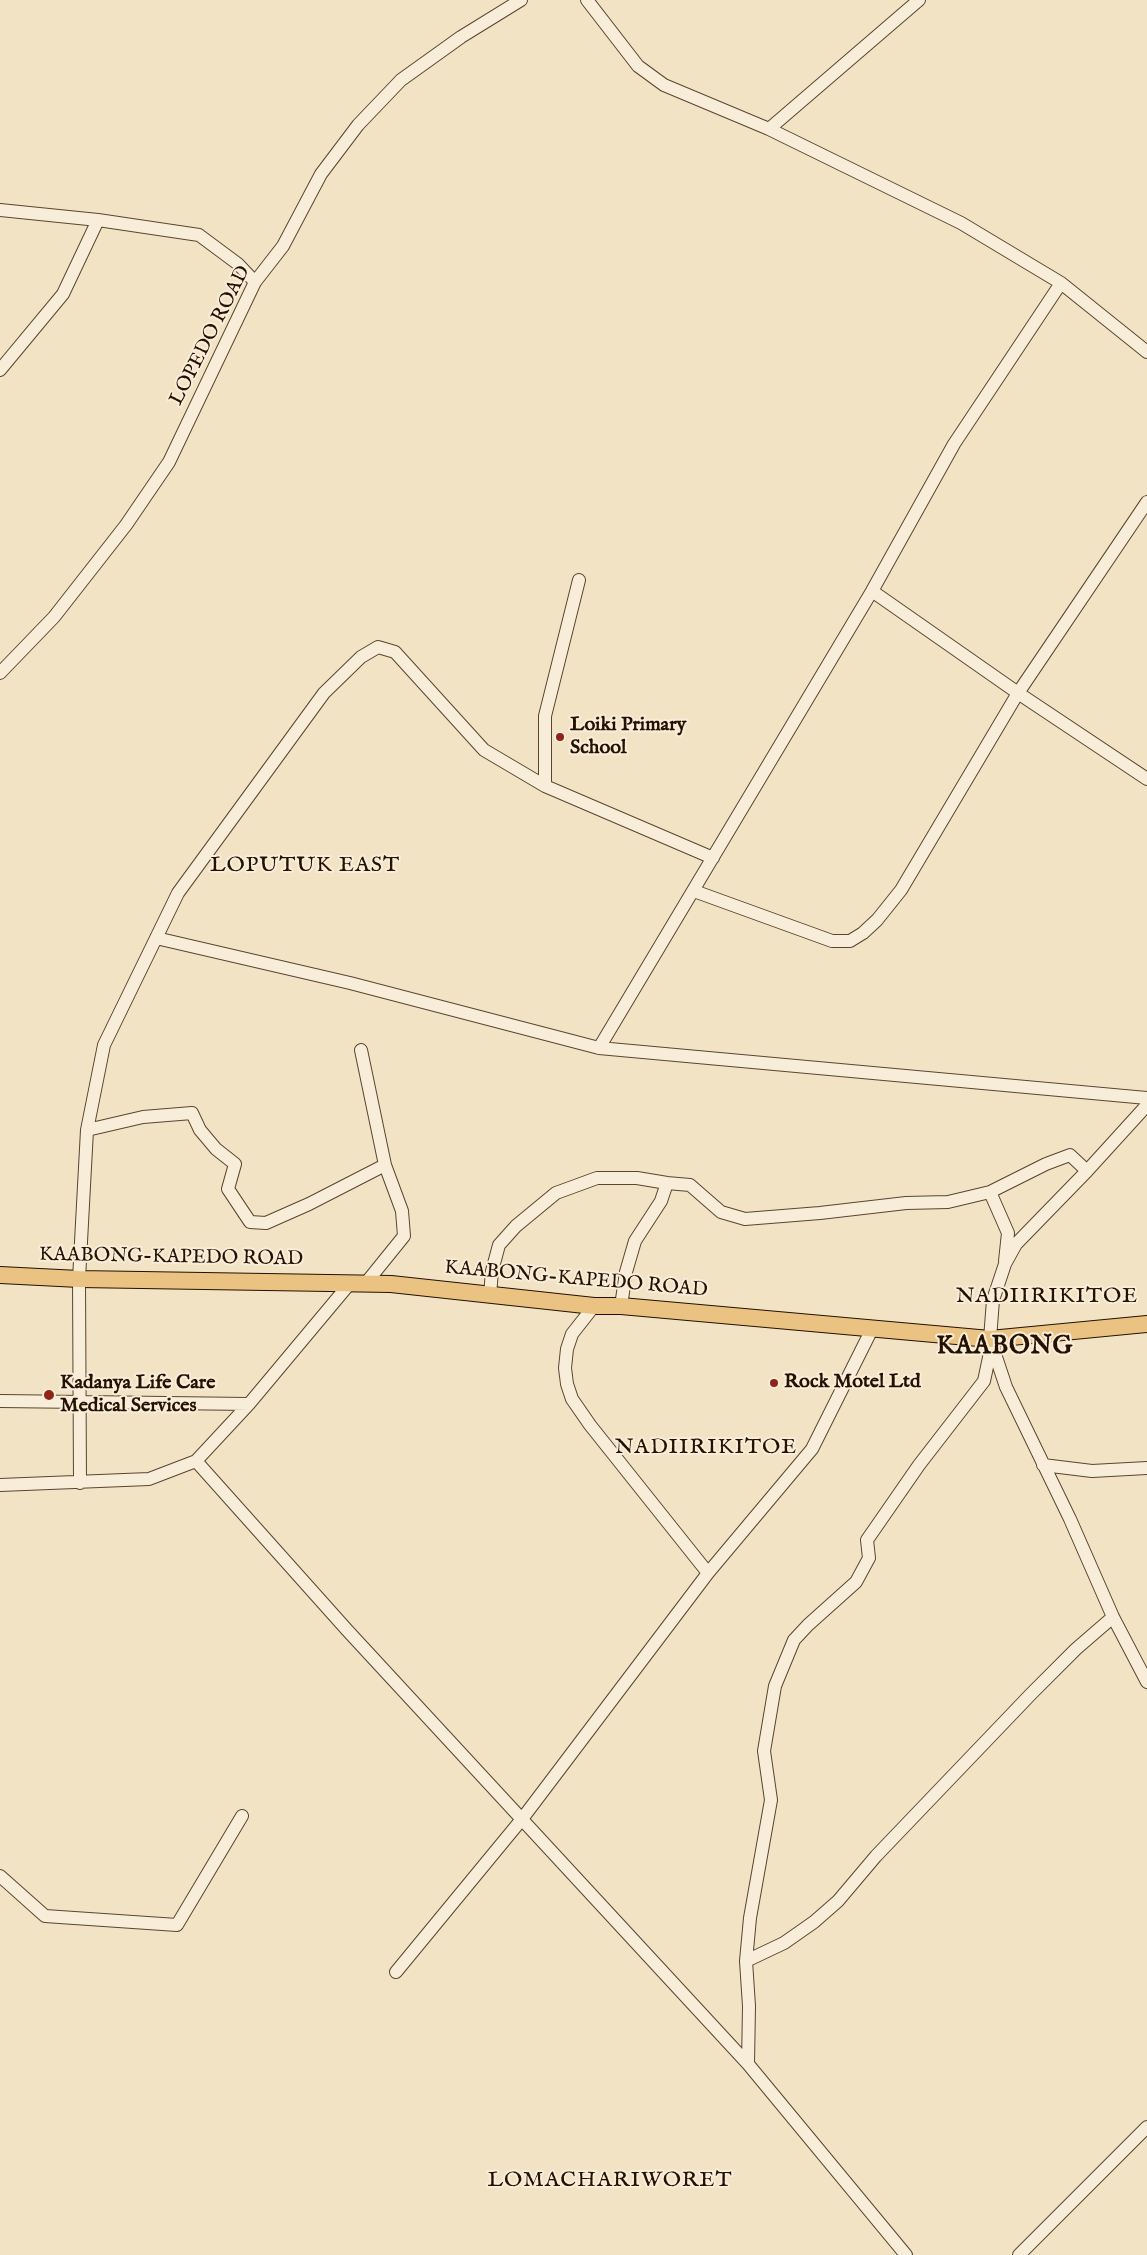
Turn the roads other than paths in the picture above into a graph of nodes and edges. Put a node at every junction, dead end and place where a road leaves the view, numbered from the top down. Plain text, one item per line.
1 (521, 0) edge
2 (587, 0) edge
3 (919, 0) edge
4 (769, 130) junction
5 (0, 210) edge
6 (98, 220) junction
7 (255, 282) junction
8 (1061, 283) junction
9 (1147, 352) edge
10 (0, 370) edge
11 (1147, 502) edge
12 (579, 580) dead end
13 (872, 591) junction
14 (0, 673) edge
15 (1018, 694) junction
16 (1147, 779) edge
17 (545, 786) junction
18 (713, 858) junction
19 (694, 891) junction
20 (156, 938) junction
21 (599, 1048) junction
22 (360, 1050) dead end
23 (1147, 1098) edge
24 (1147, 1105) edge
25 (87, 1130) junction
26 (384, 1165) junction
27 (1087, 1171) junction
28 (667, 1183) junction
29 (990, 1192) junction
30 (1005, 1264) junction
31 (0, 1275) edge
32 (78, 1279) junction
33 (358, 1282) junction
34 (490, 1295) junction
35 (594, 1306) junction
36 (621, 1306) junction
37 (1147, 1324) edge
38 (873, 1327) junction
39 (991, 1343) junction
40 (0, 1401) edge
41 (79, 1403) junction
42 (249, 1404) junction
43 (196, 1461) junction
44 (1043, 1465) junction
45 (1147, 1468) edge
46 (80, 1483) junction
47 (0, 1485) edge
48 (708, 1573) junction
49 (1113, 1617) junction
50 (1147, 1682) edge
51 (242, 1816) dead end
52 (522, 1819) junction
53 (0, 1876) edge
54 (746, 1960) junction
55 (396, 1972) dead end
56 (748, 2064) junction
57 (1147, 2126) edge
58 (906, 2255) edge
59 (1019, 2255) edge

1 - 7 street, LOPEDO ROAD
2 - 4 street
3 - 4 street
4 - 8 street
5 - 6 street
6 - 7 street
6 - 10 street
7 - 14 street, LOPEDO ROAD
8 - 9 street
8 - 13 street
11 - 15 street
12 - 17 street
13 - 15 street
13 - 18 street
15 - 16 street
15 - 19 street
17 - 18 street
17 - 20 street
18 - 19 street
19 - 21 street
20 - 21 street
20 - 25 street
21 - 23 street
22 - 26 street
24 - 27 street
25 - 26 street
25 - 32 street
26 - 33 street
27 - 29 street
27 - 30 street
28 - 29 street
28 - 34 street
28 - 36 street
29 - 30 street
30 - 39 street
31 - 32 main road, KAABONG-KAPEDO ROAD
32 - 33 main road, KAABONG-KAPEDO ROAD
32 - 41 street
33 - 34 main road, KAABONG-KAPEDO ROAD
33 - 42 street
34 - 35 main road, KAABONG-KAPEDO ROAD
35 - 36 main road, KAABONG-KAPEDO ROAD
35 - 48 street
36 - 38 main road, KAABONG-KAPEDO ROAD
37 - 39 main road, KAABONG-KAPEDO ROAD
38 - 39 main road, KAABONG-KAPEDO ROAD
38 - 48 street
39 - 44 street
39 - 54 street
40 - 41 street
41 - 42 street
41 - 46 street
42 - 43 street
43 - 46 street
43 - 52 street
44 - 45 street
44 - 49 street
46 - 47 street
48 - 52 street
49 - 50 street
49 - 54 street
51 - 53 street
52 - 55 street
52 - 56 street
54 - 56 street
56 - 58 street
57 - 59 street

